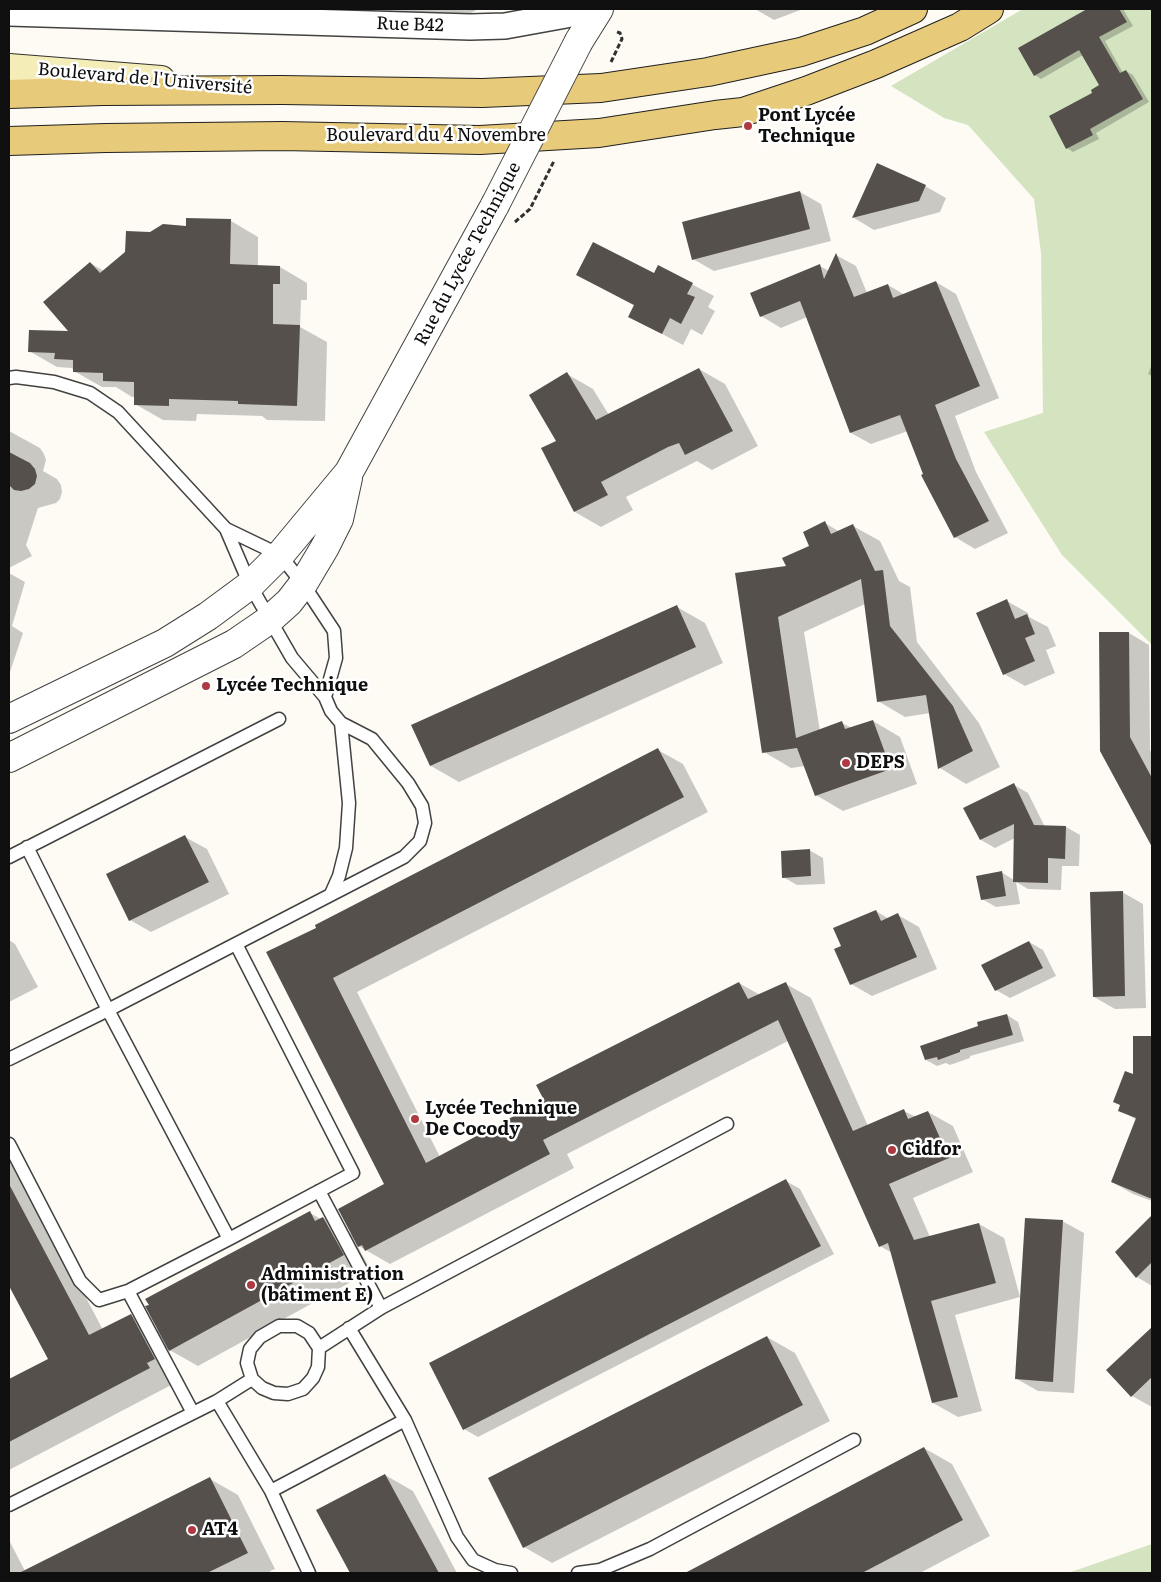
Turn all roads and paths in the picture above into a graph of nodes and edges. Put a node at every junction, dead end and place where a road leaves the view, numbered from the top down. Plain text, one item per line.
1 (599, 9) edge
2 (913, 9) edge
3 (989, 9) edge
4 (78, 12) edge
5 (9, 13) edge
6 (9, 68) edge
7 (282, 90) junction
8 (9, 94) edge
9 (9, 141) edge
10 (9, 378) edge
11 (349, 472) junction
12 (226, 530) junction
13 (280, 555) junction
14 (303, 584) junction
15 (250, 585) junction
16 (269, 620) junction
17 (324, 697) junction
18 (9, 719) edge
19 (279, 719) dead end
20 (341, 723) junction
21 (9, 758) edge
22 (27, 848) junction
23 (9, 857) edge
24 (331, 894) junction
25 (236, 944) junction
26 (108, 1010) junction
27 (9, 1059) edge
28 (728, 1124) dead end
29 (9, 1144) edge
30 (319, 1191) junction
31 (229, 1239) junction
32 (128, 1291) junction
33 (381, 1308) junction
34 (349, 1328) junction
35 (319, 1348) junction
36 (252, 1379) junction
37 (217, 1401) junction
38 (193, 1413) junction
39 (405, 1420) junction
40 (854, 1440) dead end
41 (271, 1491) junction
42 (9, 1505) edge
43 (309, 1573) edge
44 (511, 1573) edge
45 (578, 1573) edge

1 - 4 street, Rue B42
1 - 11 street, Rue du Lycée Technique, bridge
2 - 7 main road
3 - 9 main road, Boulevard du 4 Novembre
4 - 5 street, Rue B42
6 - 7 main road, Boulevard de l'Université
7 - 8 main road
10 - 12 lane
11 - 13 street
11 - 14 street
12 - 13 lane
12 - 15 lane
13 - 14 lane
13 - 15 street
14 - 16 street
14 - 17 lane
15 - 16 lane
15 - 18 street
16 - 17 lane
16 - 21 street
17 - 20 lane
19 - 22 lane
20 - 24 lane
20 - 24 lane
22 - 23 lane
22 - 26 lane
24 - 25 lane
25 - 26 lane
25 - 30 lane
26 - 27 lane
26 - 31 lane
28 - 33 lane
29 - 32 lane
30 - 31 lane
30 - 33 lane
31 - 32 lane
32 - 38 lane
33 - 34 lane
34 - 35 lane
34 - 39 lane
35 - 36 lane
35 - 36 lane
36 - 37 lane
37 - 38 lane
37 - 41 lane
38 - 42 lane
39 - 41 lane
39 - 44 lane
40 - 45 lane
41 - 43 lane

